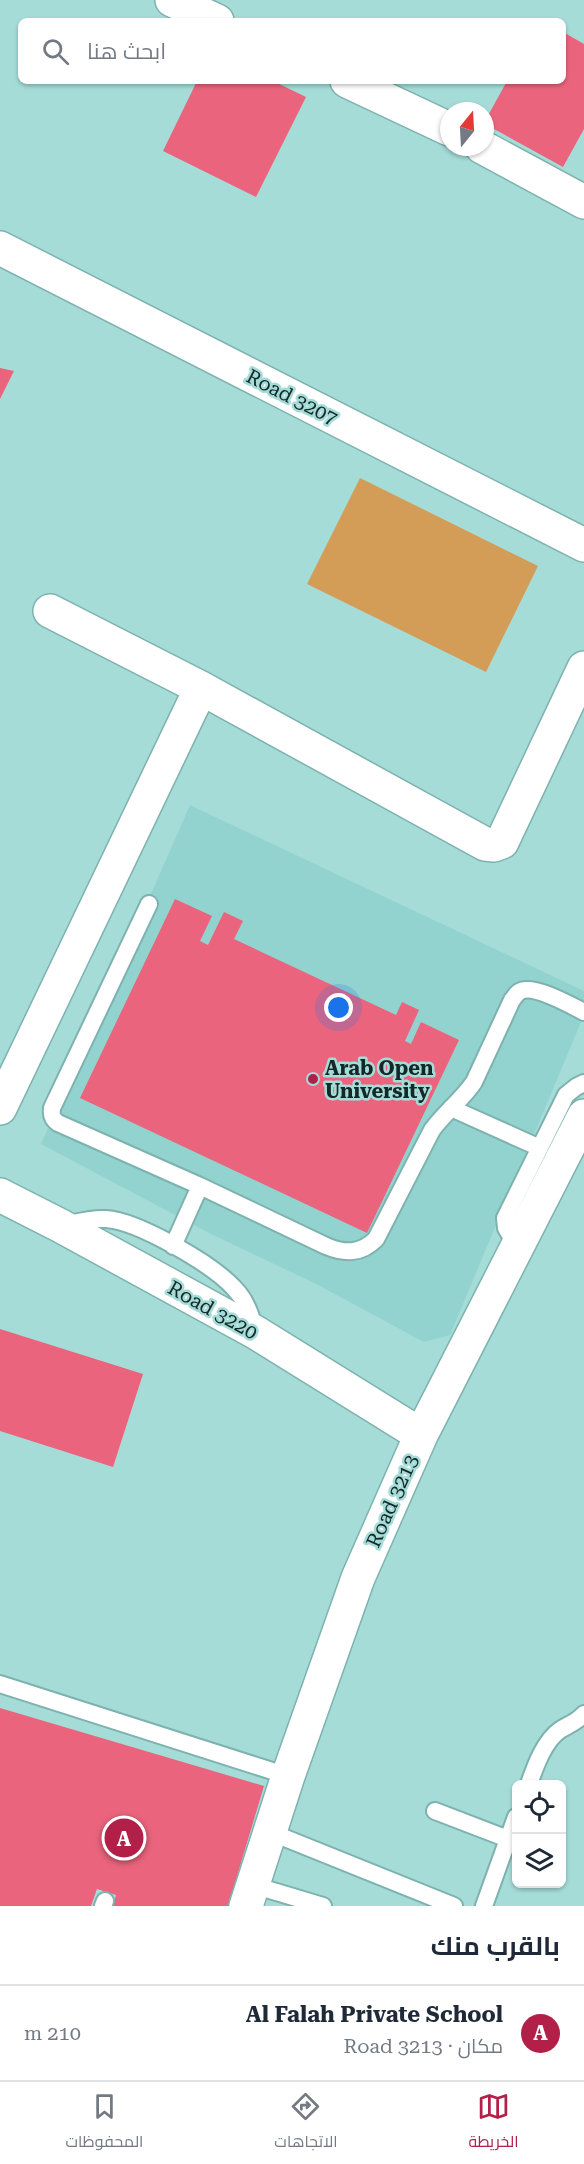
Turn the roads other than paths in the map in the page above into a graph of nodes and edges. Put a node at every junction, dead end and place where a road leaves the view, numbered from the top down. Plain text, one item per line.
1 (172, 0) edge
2 (211, 18) edge
3 (353, 84) edge
4 (440, 125) edge
5 (494, 153) edge
6 (584, 202) edge
7 (0, 248) edge
8 (584, 546) edge
9 (50, 611) dead end
10 (584, 668) edge
11 (201, 688) junction
12 (149, 904) dead end
13 (584, 1012) edge
14 (584, 1083) edge
15 (0, 1108) edge
16 (451, 1108) junction
17 (584, 1116) edge
18 (562, 1158) edge
19 (200, 1186) junction
20 (0, 1195) edge
21 (61, 1226) junction
22 (173, 1246) junction
23 (255, 1332) junction
24 (421, 1435) junction
25 (0, 1684) edge
26 (584, 1714) edge
27 (288, 1776) junction
28 (531, 1780) edge
29 (435, 1811) dead end
30 (512, 1828) edge
31 (270, 1832) junction
32 (508, 1839) junction
33 (249, 1895) edge
34 (323, 1906) edge
35 (454, 1906) edge
36 (484, 1906) edge

1 - 2 street
3 - 4 street
5 - 6 street
7 - 8 street, Road 3207
9 - 11 street
10 - 11 street
11 - 15 street
12 - 19 lane
13 - 16 lane
14 - 18 lane
16 - 18 lane
16 - 19 lane
17 - 18 street, Road 3213
18 - 24 street, Road 3213
19 - 22 lane
20 - 21 street, Road 3220
21 - 22 lane
21 - 23 street, Road 3220
22 - 23 lane
23 - 24 street, Road 3220
24 - 27 street, Road 3213
25 - 27 lane
26 - 28 lane
27 - 31 street, Road 3213
29 - 32 lane
30 - 32 lane
31 - 33 street, Road 3213
31 - 35 lane
32 - 36 lane
33 - 34 lane

